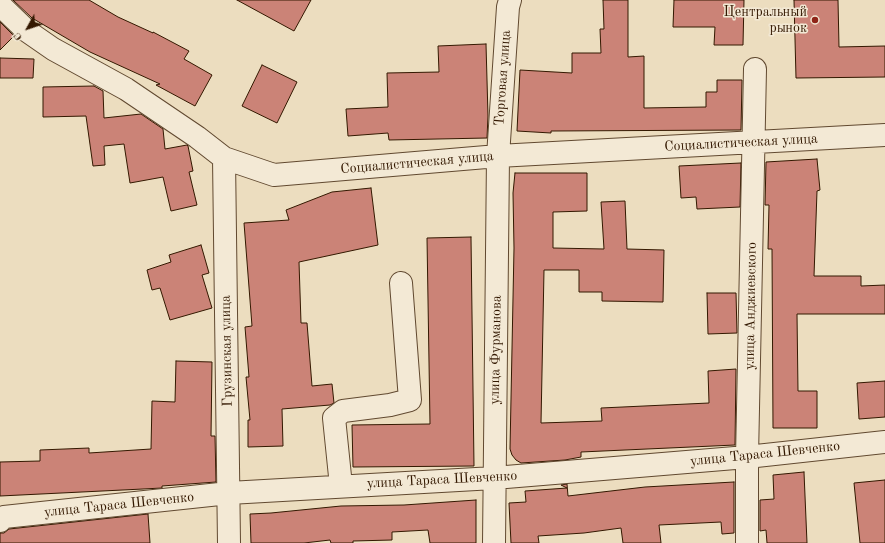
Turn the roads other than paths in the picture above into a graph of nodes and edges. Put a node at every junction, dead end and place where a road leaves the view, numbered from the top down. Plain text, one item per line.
1 (510, 0) edge
2 (0, 5) edge
3 (755, 69) dead end
4 (885, 135) edge
5 (754, 142) junction
6 (498, 156) junction
7 (224, 158) junction
8 (401, 283) dead end
9 (885, 442) edge
10 (747, 457) junction
11 (494, 478) junction
12 (341, 486) junction
13 (228, 493) junction
14 (0, 521) edge
15 (229, 543) edge
16 (494, 543) edge
17 (747, 543) edge

1 - 6 street, Торговая улица
2 - 7 street, Социалистическая улица
3 - 5 street, улица Анджиевского
4 - 5 street, Социалистическая улица
5 - 6 street, Социалистическая улица
5 - 10 street, улица Анджиевского
6 - 7 street, Социалистическая улица
6 - 11 street, улица Фурманова
7 - 13 street, Грузинская улица
8 - 12 street
9 - 10 street, улица Тараса Шевченко
10 - 11 street, улица Тараса Шевченко
10 - 17 street, улица Анджиевского
11 - 12 street, улица Тараса Шевченко
11 - 16 street, улица Фурманова
12 - 13 street, улица Тараса Шевченко
13 - 14 street, улица Тараса Шевченко
13 - 15 street, Грузинская улица

